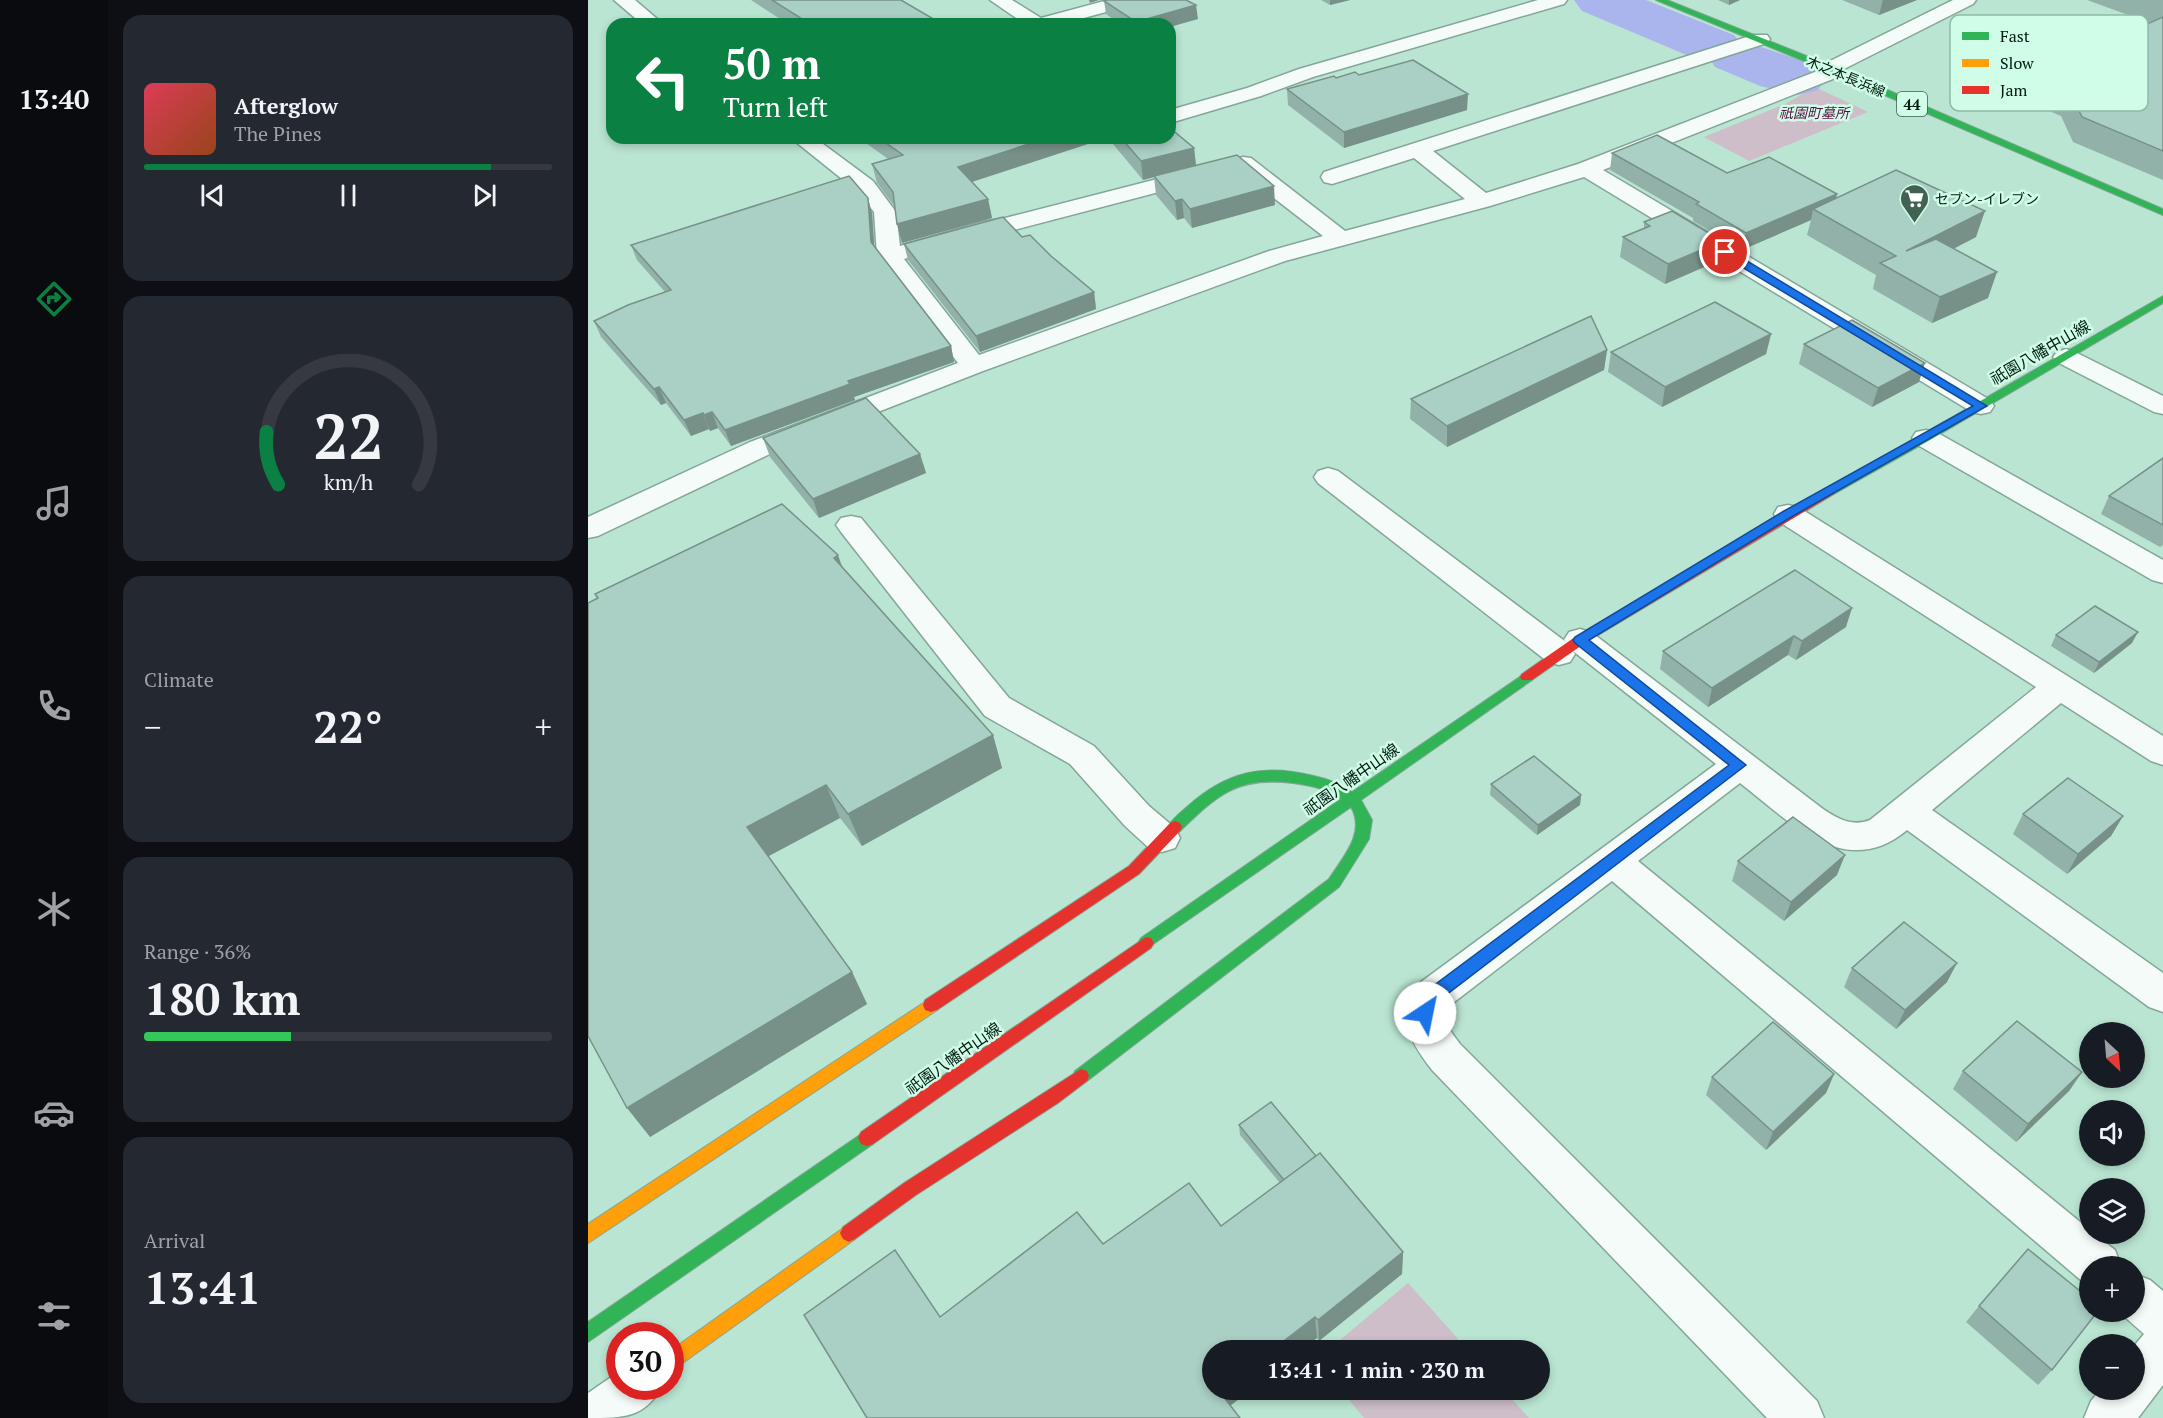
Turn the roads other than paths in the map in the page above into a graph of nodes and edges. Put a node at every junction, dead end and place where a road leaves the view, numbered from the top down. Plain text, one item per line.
1 (623, 0) edge
2 (999, 0) edge
3 (1129, 0) edge
4 (1558, 0) edge
5 (1660, 0) edge
6 (1923, 0) edge
7 (1967, 0) edge
8 (1948, 10) junction
9 (646, 18) edge
10 (1030, 18) edge
11 (1062, 18) edge
12 (1760, 39) junction
13 (1833, 70) junction
14 (1176, 115) edge
15 (810, 144) edge
16 (1418, 150) junction
17 (1586, 169) junction
18 (1332, 177) dead end
19 (1482, 201) junction
20 (2163, 212) edge
21 (1341, 239) junction
22 (889, 256) junction
23 (2163, 299) edge
24 (2066, 357) junction
25 (974, 366) junction
26 (1981, 406) junction
27 (2163, 406) edge
28 (1926, 438) junction
29 (1328, 477) dead end
30 (1788, 514) junction
31 (851, 525) dead end
32 (588, 529) edge
33 (2163, 573) edge
34 (1570, 647) junction
35 (2058, 687) junction
36 (2163, 752) edge
37 (1739, 765) junction
38 (1352, 799) junction
39 (1907, 811) junction
40 (1162, 838) junction
41 (1613, 861) junction
42 (2163, 995) edge
43 (588, 1234) edge
44 (2087, 1256) edge
45 (2145, 1305) edge
46 (2163, 1320) edge
47 (588, 1333) edge
48 (2163, 1347) edge
49 (684, 1353) edge
50 (2145, 1370) edge
51 (619, 1400) edge
52 (2122, 1400) edge
53 (594, 1418) edge
54 (1800, 1418) edge
55 (2108, 1418) edge

1 - 9 street
2 - 10 street
3 - 11 street
4 - 14 street
5 - 12 main road, 木之本長浜線 / 44
6 - 8 street
7 - 8 street
8 - 13 street
12 - 13 main road, 木之本長浜線 / 44
12 - 16 street
13 - 17 street
13 - 20 main road, 木之本長浜線 / 44
15 - 22 street
16 - 18 street
16 - 19 street
17 - 19 street
17 - 26 street
19 - 21 street
21 - 22 street
21 - 25 street
22 - 25 street
23 - 24 main road, 祇園八幡中山線
24 - 26 main road, 祇園八幡中山線
24 - 27 street
25 - 32 street
26 - 28 main road, 祇園八幡中山線
28 - 30 main road, 祇園八幡中山線
28 - 33 street
29 - 34 street
30 - 34 main road, 祇園八幡中山線
30 - 35 street
31 - 40 street
34 - 37 street
34 - 38 main road, 祇園八幡中山線
35 - 36 street
35 - 39 street
37 - 39 street
37 - 41 street
38 - 40 main road
38 - 47 main road, 祇園八幡中山線
38 - 49 main road
39 - 42 street
40 - 43 main road
41 - 44 street
41 - 54 street
45 - 46 street
48 - 50 street
51 - 53 street
52 - 55 street

